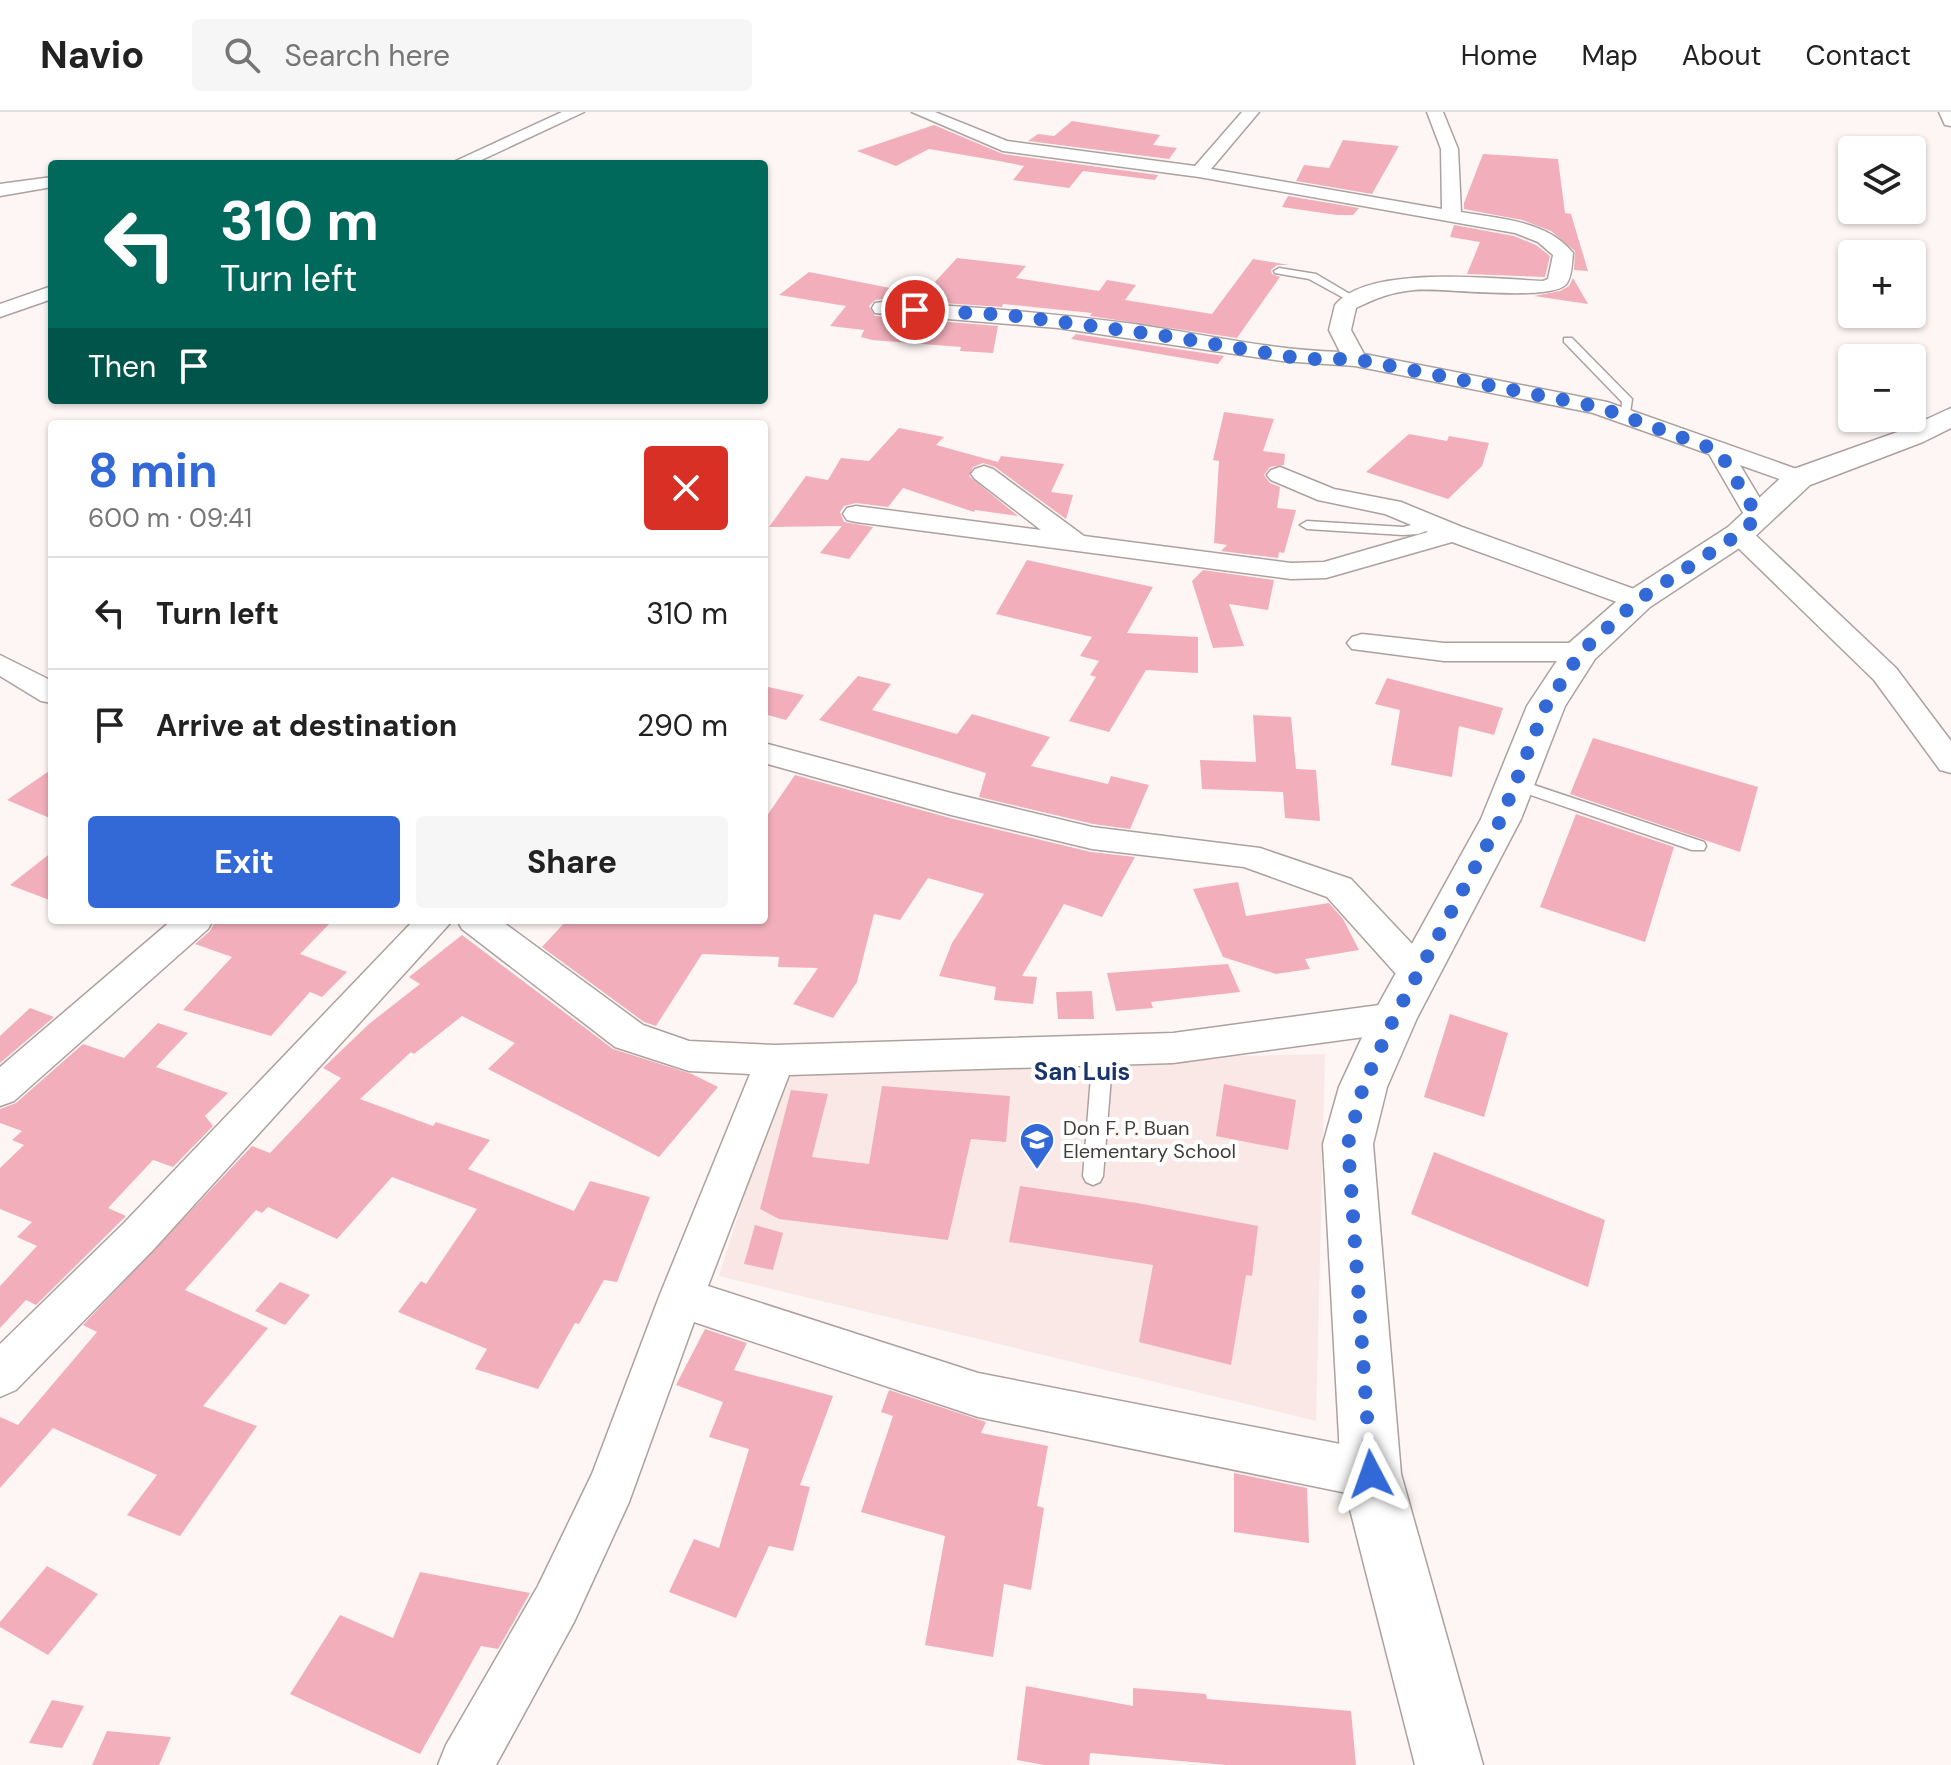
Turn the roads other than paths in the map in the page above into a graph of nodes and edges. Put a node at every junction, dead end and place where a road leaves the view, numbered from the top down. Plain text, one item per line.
1 (576, 112) edge
2 (920, 112) edge
3 (1251, 112) edge
4 (1435, 112) edge
5 (1947, 112) edge
6 (1951, 121) edge
7 (467, 160) edge
8 (1199, 172) junction
9 (48, 183) edge
10 (0, 190) edge
11 (1451, 216) junction
12 (1279, 271) dead end
13 (48, 293) edge
14 (1355, 300) junction
15 (883, 308) dead end
16 (0, 311) edge
17 (1568, 340) dead end
18 (1355, 359) junction
19 (1625, 417) junction
20 (1951, 417) edge
21 (1719, 451) junction
22 (984, 474) dead end
23 (1280, 475) dead end
24 (1799, 478) junction
25 (856, 514) dead end
26 (1307, 525) dead end
27 (1748, 525) junction
28 (1443, 528) junction
29 (1076, 544) junction
30 (1638, 600) junction
31 (1362, 643) dead end
32 (1581, 652) junction
33 (0, 664) edge
34 (48, 692) edge
35 (768, 754) edge
36 (1951, 763) edge
37 (1516, 784) junction
38 (1698, 846) dead end
39 (190, 924) edge
40 (431, 924) edge
41 (480, 924) edge
42 (1418, 974) junction
43 (1394, 1018) junction
44 (1103, 1052) junction
45 (775, 1060) junction
46 (0, 1090) edge
47 (1093, 1176) dead end
48 (681, 1297) junction
49 (0, 1375) edge
50 (1371, 1474) junction
51 (466, 1765) edge
52 (1449, 1765) edge

1 - 7 street
2 - 8 street
3 - 8 street
4 - 11 street
5 - 6 street
8 - 11 street
9 - 10 street
11 - 14 street
12 - 14 lane
13 - 16 street
14 - 18 street
15 - 18 street
17 - 19 lane
18 - 19 street
19 - 21 street
20 - 24 street
21 - 24 street
21 - 27 street
22 - 29 street
23 - 28 street
24 - 27 street
25 - 29 street
26 - 28 lane
27 - 30 street
27 - 36 street
28 - 29 street
28 - 30 street
30 - 32 street
31 - 32 street
32 - 37 street
33 - 34 street
35 - 42 street
37 - 38 lane
37 - 42 street
39 - 46 street
40 - 49 street
41 - 45 street
42 - 43 street
43 - 44 street
43 - 50 street
44 - 45 street
44 - 47 lane
45 - 48 street
48 - 50 street
48 - 51 street
50 - 52 street

